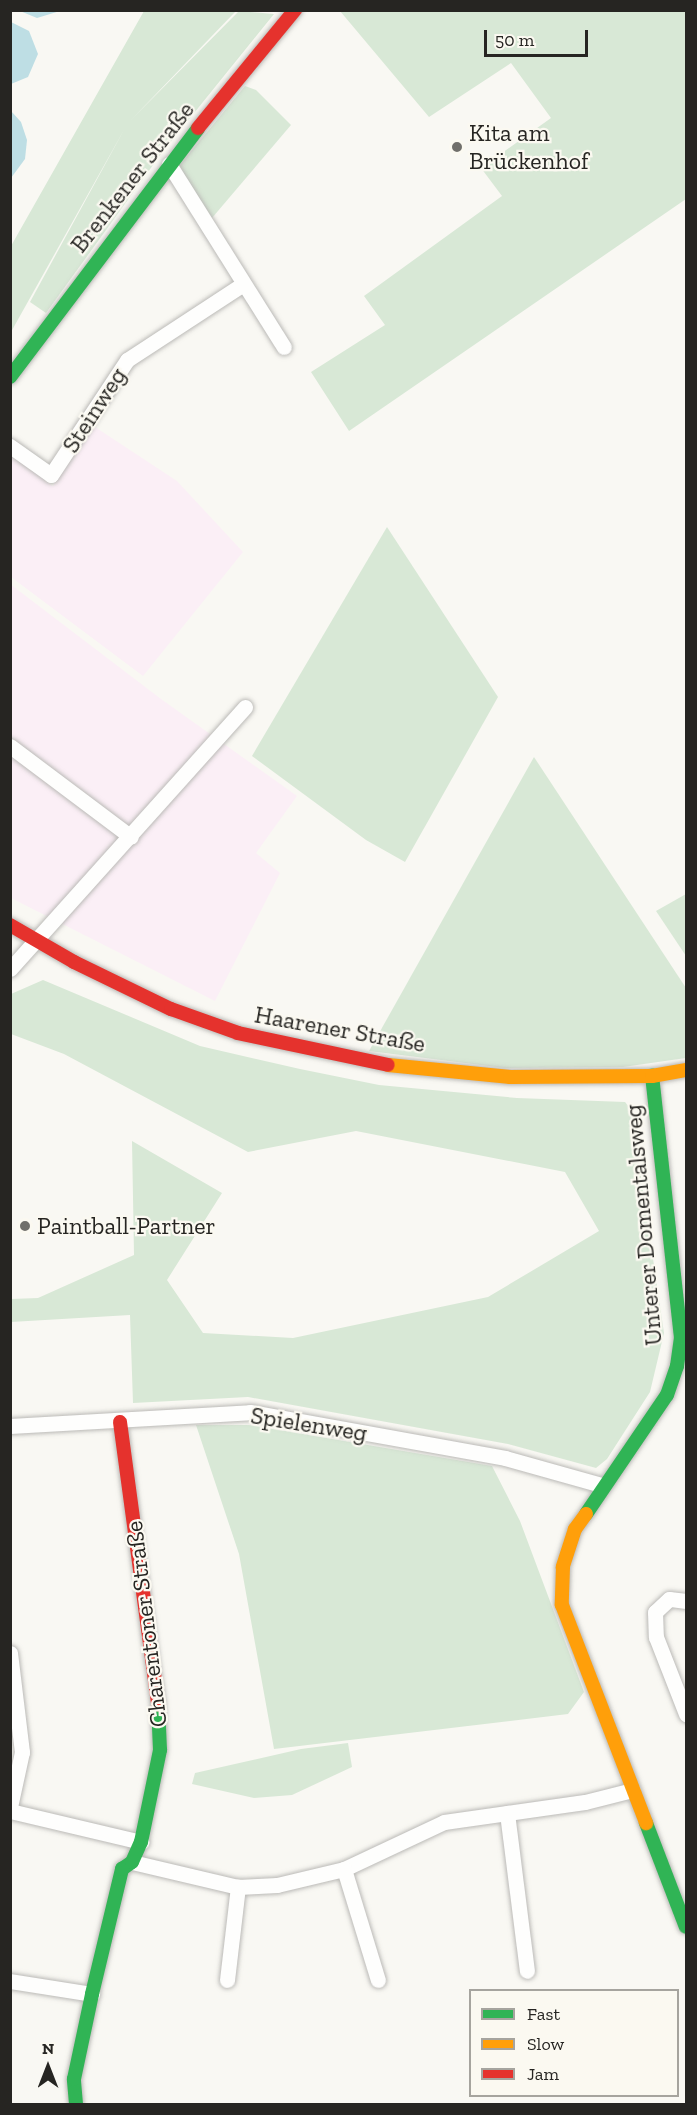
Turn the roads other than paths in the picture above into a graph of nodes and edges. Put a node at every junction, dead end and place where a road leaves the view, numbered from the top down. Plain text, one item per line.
1 (295, 10) edge
2 (169, 164) junction
3 (243, 284) junction
4 (284, 347) dead end
5 (10, 377) edge
6 (10, 446) edge
7 (246, 707) dead end
8 (10, 746) edge
9 (131, 837) junction
10 (10, 925) edge
11 (38, 942) junction
12 (10, 969) edge
13 (687, 1070) edge
14 (652, 1076) junction
15 (120, 1422) junction
16 (10, 1426) edge
17 (602, 1485) junction
18 (687, 1601) edge
19 (10, 1653) edge
20 (687, 1713) edge
21 (632, 1790) junction
22 (10, 1809) edge
23 (507, 1813) junction
24 (141, 1842) junction
25 (132, 1862) junction
26 (344, 1869) junction
27 (238, 1887) junction
28 (681, 1894) edge
29 (687, 1927) edge
30 (527, 1971) dead end
31 (227, 1980) dead end
32 (378, 1980) dead end
33 (10, 1981) edge
34 (92, 1994) junction
35 (76, 2104) edge

1 - 2 street, Brenkener Straße
2 - 3 street
2 - 5 street, Brenkener Straße
3 - 4 street
3 - 6 street, Steinweg
7 - 9 street
8 - 9 street
9 - 11 street
10 - 11 street, Haarener Straße
11 - 12 street
11 - 14 street, Haarener Straße
13 - 14 street, Haarener Straße
14 - 17 street, Unterer Domentalsweg
15 - 16 street, Spielenweg
15 - 17 street, Spielenweg
15 - 24 street, Charentoner Straße
17 - 21 street, Unterer Domentalsweg
18 - 20 street
19 - 22 street
21 - 23 street
21 - 28 street, Unterer Domentalsweg
22 - 24 street
23 - 26 street
23 - 30 street
24 - 25 street, Charentoner Straße
25 - 27 street
25 - 34 street, Charentoner Straße
26 - 27 street
26 - 32 street
27 - 31 street
28 - 29 street, Unterer Domentalsweg
33 - 34 street
34 - 35 street, Charentoner Straße

